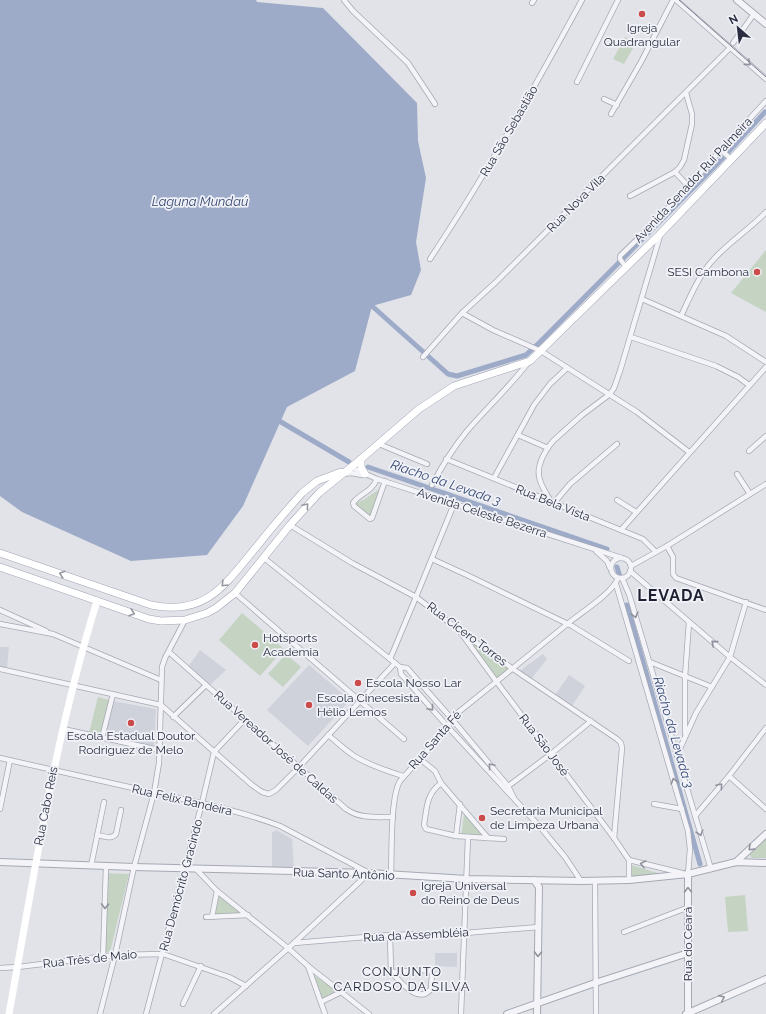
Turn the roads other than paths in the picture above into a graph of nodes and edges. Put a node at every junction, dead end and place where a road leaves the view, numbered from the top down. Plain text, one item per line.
1 (344, 0) edge
2 (582, 0) edge
3 (618, 0) edge
4 (674, 0) edge
5 (737, 0) edge
6 (754, 14) junction
7 (766, 24) edge
8 (733, 43) dead end
9 (730, 48) junction
10 (766, 79) edge
11 (576, 82) dead end
12 (686, 93) junction
13 (604, 99) dead end
14 (766, 101) edge
15 (435, 104) dead end
16 (616, 105) junction
17 (611, 114) dead end
18 (766, 118) edge
19 (766, 123) edge
20 (760, 130) junction
21 (722, 152) junction
22 (730, 158) junction
23 (675, 172) junction
24 (688, 186) junction
25 (630, 196) dead end
26 (766, 212) edge
27 (660, 234) junction
28 (430, 259) dead end
29 (622, 262) junction
30 (642, 299) junction
31 (462, 313) junction
32 (681, 316) junction
33 (631, 337) junction
34 (540, 350) junction
35 (424, 356) dead end
36 (530, 361) junction
37 (766, 362) edge
38 (766, 367) edge
39 (567, 368) junction
40 (749, 386) junction
41 (610, 394) junction
42 (518, 435) junction
43 (766, 436) edge
44 (379, 444) junction
45 (617, 444) dead end
46 (548, 448) junction
47 (749, 451) dead end
48 (689, 452) junction
49 (361, 459) junction
50 (446, 459) junction
51 (427, 464) dead end
52 (348, 468) junction
53 (737, 474) dead end
54 (340, 475) junction
55 (368, 475) junction
56 (494, 478) junction
57 (377, 479) junction
58 (385, 481) junction
59 (766, 484) edge
60 (432, 485) dead end
61 (750, 494) junction
62 (617, 500) dead end
63 (553, 502) junction
64 (454, 504) junction
65 (636, 512) junction
66 (290, 525) junction
67 (621, 530) junction
68 (667, 546) junction
69 (595, 550) junction
70 (656, 552) junction
71 (0, 553) edge
72 (248, 557) junction
73 (264, 558) junction
74 (622, 558) junction
75 (432, 559) junction
76 (0, 566) edge
77 (258, 566) junction
78 (240, 567) junction
79 (611, 569) junction
80 (630, 569) junction
81 (250, 575) junction
82 (620, 578) junction
83 (616, 584) junction
84 (235, 593) junction
85 (416, 597) junction
86 (97, 601) junction
87 (746, 602) junction
88 (0, 610) edge
89 (766, 610) edge
90 (185, 620) junction
91 (689, 622) junction
92 (0, 624) edge
93 (567, 624) junction
94 (459, 630) junction
95 (53, 634) junction
96 (83, 646) junction
97 (169, 652) junction
98 (730, 657) junction
99 (390, 659) junction
100 (629, 661) dead end
101 (650, 662) junction
102 (395, 663) junction
103 (400, 667) junction
104 (0, 669) edge
105 (513, 669) junction
106 (685, 677) junction
107 (161, 680) junction
108 (496, 681) junction
109 (206, 685) junction
110 (766, 685) edge
111 (72, 686) junction
112 (712, 686) junction
113 (113, 694) junction
114 (360, 701) junction
115 (161, 706) junction
116 (173, 718) junction
117 (451, 718) junction
118 (245, 719) junction
119 (591, 721) junction
120 (448, 727) junction
121 (63, 729) junction
122 (765, 730) edge
123 (328, 735) junction
124 (685, 735) junction
125 (102, 738) junction
126 (404, 739) dead end
127 (159, 750) junction
128 (214, 752) junction
129 (551, 754) junction
130 (678, 755) junction
131 (0, 758) edge
132 (420, 759) junction
133 (10, 760) junction
134 (299, 766) junction
135 (53, 770) junction
136 (404, 776) junction
137 (729, 776) junction
138 (441, 783) junction
139 (506, 788) junction
140 (154, 793) junction
141 (104, 802) dead end
142 (202, 803) junction
143 (460, 804) junction
144 (654, 804) dead end
145 (0, 809) edge
146 (682, 809) junction
147 (766, 809) edge
148 (121, 810) dead end
149 (695, 816) junction
150 (393, 817) junction
151 (766, 834) edge
152 (97, 835) junction
153 (456, 836) junction
154 (468, 837) junction
155 (488, 838) junction
156 (614, 838) junction
157 (504, 839) dead end
158 (629, 860) junction
159 (0, 862) edge
160 (736, 862) junction
161 (766, 863) edge
162 (35, 864) junction
163 (91, 866) junction
164 (106, 867) junction
165 (134, 868) junction
166 (185, 869) junction
167 (196, 869) junction
168 (711, 869) junction
169 (355, 870) junction
170 (369, 873) junction
171 (686, 874) junction
172 (391, 875) junction
173 (467, 879) junction
174 (534, 880) junction
175 (544, 880) junction
176 (630, 880) junction
177 (581, 881) junction
178 (595, 881) junction
179 (539, 887) junction
180 (217, 891) junction
181 (688, 907) junction
182 (248, 915) junction
183 (212, 916) junction
184 (206, 917) dead end
185 (539, 927) junction
186 (465, 932) junction
187 (624, 932) dead end
188 (390, 935) junction
189 (294, 943) junction
190 (288, 948) junction
191 (688, 953) junction
192 (163, 954) junction
193 (115, 955) junction
194 (103, 957) junction
195 (201, 966) junction
196 (308, 966) junction
197 (18, 967) junction
198 (0, 968) edge
199 (366, 971) dead end
200 (391, 972) junction
201 (766, 978) edge
202 (595, 983) junction
203 (246, 986) junction
204 (341, 992) junction
205 (321, 1002) junction
206 (537, 1003) junction
207 (183, 1004) dead end
208 (9, 1014) edge
209 (100, 1014) edge
210 (146, 1014) edge
211 (214, 1014) edge
212 (325, 1014) edge
213 (369, 1014) edge
214 (461, 1014) edge
215 (506, 1014) edge
216 (537, 1014) edge
217 (596, 1014) edge
218 (687, 1014) edge

1 - 15 street
2 - 28 street, Rua São Sebastião
3 - 11 street
4 - 9 street
4 - 16 street
5 - 6 street
6 - 7 street
6 - 8 street
9 -> 10 street
9 - 12 street, Rua Nova Vila
12 - 23 street
12 - 31 street, Rua Nova Vila
13 - 16 street
14 - 21 street, Avenida Senador Rui Palmeira
16 - 17 street
18 - 20 main road
19 - 20 main road
20 - 22 main road
21 - 22 street
21 - 24 street, Avenida Senador Rui Palmeira
22 - 27 main road
23 - 24 street
23 - 25 street
24 - 29 street, Avenida Senador Rui Palmeira
26 - 32 street
27 - 29 main road
27 - 30 street
29 - 34 main road
30 - 32 street
30 - 33 street
31 - 34 street
31 - 35 street, Rua Nova Vila
32 - 37 street
33 - 40 street
33 - 41 street
34 - 36 main road
34 - 39 street
36 - 44 main road
36 - 50 street
38 - 40 street
39 - 41 street
39 - 42 street
40 - 48 street
41 - 46 street
41 - 48 street
42 - 46 street
42 - 56 street
43 - 47 street
44 - 49 main road
44 - 51 street
45 - 63 street
46 - 63 street
48 - 65 street
49 - 52 main road
49 - 55 main road
50 - 56 street, Rua Bela Vista
50 - 60 street
52 - 54 main road
52 - 55 street, Avenida Celeste Bezerra
52 - 72 main road
53 - 61 street
54 - 55 street, Avenida Celeste Bezerra
66 -> 54 main road
55 - 57 street, Avenida Celeste Bezerra
56 - 63 street, Rua Bela Vista
57 - 58 street, Avenida Celeste Bezerra
57 - 58 street
58 - 64 street, Avenida Celeste Bezerra
59 - 61 street
61 - 68 street
62 - 65 street
63 - 67 street, Rua Bela Vista
64 - 69 street, Avenida Celeste Bezerra
64 - 75 street
65 - 67 street
66 - 73 main road
66 - 85 street, Rua Cícero Torres
67 - 70 street, Rua Bela Vista
68 - 70 street
68 - 87 street
69 - 74 street, Avenida Celeste Bezerra
69 - 79 street, Avenida Celeste Bezerra
70 - 80 street
78 -> 71 main road
72 - 77 main road
72 - 78 main road
73 - 77 main road
73 - 99 street
74 - 79 street
74 - 80 street
75 - 85 street
75 - 93 street
76 - 86 main road
77 - 81 main road
78 - 81 main road
79 - 82 street
80 - 82 street
80 - 91 street
81 - 84 main road
82 - 83 street
82 -> 101 street
83 - 93 street, Rua Santa Fé
146 -> 83 street
84 - 90 main road
84 - 114 street
85 - 94 street, Rua Cícero Torres
85 - 99 street
86 -> 90 main road
86 - 96 main road, Rua Cabo Reis
87 - 89 street
87 - 98 street
88 - 95 street
90 - 97 street
98 -> 91 street
91 - 106 street
92 - 95 street
93 - 100 street
93 - 105 street, Rua Santa Fé
94 - 105 street, Rua Cícero Torres
94 - 108 street, Rua São José
95 - 96 street
96 - 107 street
96 - 111 main road, Rua Cabo Reis
97 - 107 street
97 - 109 street, Rua Vereador José de Caldas
98 - 110 street
98 - 112 street
99 - 102 street
101 - 106 street
101 - 130 street
102 - 103 street
102 - 114 street
103 - 117 street
103 -> 120 street
104 - 111 street
105 - 108 street, Rua Santa Fé
105 - 119 street, Rua Cícero Torres
106 - 112 street
106 - 124 street
107 - 115 street
108 - 117 street, Rua Santa Fé
108 - 129 street, Rua São José
109 - 116 street
109 - 118 street, Rua Vereador José de Caldas
111 - 113 street
111 - 121 main road, Rua Cabo Reis
112 - 124 street
113 - 115 street
113 - 125 street
114 - 123 street
114 - 126 street
115 - 116 street
115 - 127 street
116 - 128 street
117 - 120 street, Rua Santa Fé
139 -> 117 street
118 - 128 street, Rua Demócrito Gracindo
118 - 134 street, Rua Vereador José de Caldas
119 - 129 street
119 - 156 street, Rua Cícero Torres
120 - 132 street, Rua Santa Fé
120 - 139 street
121 - 125 street
121 - 135 main road, Rua Cabo Reis
122 - 137 street
123 - 134 street
123 - 136 street
124 - 130 street
125 - 127 street
127 - 140 street
128 - 134 street
128 - 142 street, Rua Demócrito Gracindo
129 - 139 street
129 - 156 street, Rua São José
130 - 149 street
131 - 133 street, Rua Felix Bandeira
132 - 136 street, Rua Santa Fé
132 - 138 street
133 - 135 street, Rua Felix Bandeira
133 - 145 street
134 - 150 street, Rua Vereador José de Caldas
135 - 140 street, Rua Felix Bandeira
135 - 162 main road, Rua Cabo Reis
136 - 150 street, Rua Santa Fé
137 - 147 street
149 -> 137 street
138 - 143 street
138 - 153 street
139 - 177 street
140 - 142 street, Rua Felix Bandeira
140 - 165 street
141 - 152 street
142 - 166 street, Rua Demócrito Gracindo
142 - 169 street, Rua Felix Bandeira
143 - 153 street
143 - 155 street
144 - 146 street
146 - 171 street
148 - 152 street
149 -> 168 street
150 - 172 street, Rua Santa Fé
151 -> 160 street
152 - 163 street
153 - 154 street
154 - 155 street
154 - 173 street
155 - 157 street
156 - 158 street, Rua São José
171 -> 158 street
158 - 176 street
159 - 162 street, Rua Santo Antônio
160 - 161 street
160 - 168 street, Rua Santo Antônio
162 - 163 street, Rua Santo Antônio
162 - 197 main road, Rua Cabo Reis
163 - 164 street, Rua Santo Antônio
164 - 165 street, Rua Santo Antônio
164 -> 194 street
165 - 166 street, Rua Santo Antônio
165 - 193 street
166 - 167 street, Rua Santo Antônio
166 - 192 street, Rua Demócrito Gracindo
167 - 169 street, Rua Santo Antônio
167 - 180 street
168 - 171 street, Rua Santo Antônio
169 - 170 street, Rua Santo Antônio
170 - 172 street, Rua Santo Antônio
170 - 189 street
171 - 176 street, Rua Santo Antônio
181 -> 171 street, Rua do Ceará
172 - 173 street, Rua Santo Antônio
173 - 174 street, Rua Santo Antônio
173 - 186 street
174 - 175 street, Rua Santo Antônio
174 - 179 street
175 - 177 street, Rua Santo Antônio
175 - 179 street
176 - 178 street, Rua Santo Antônio
177 - 178 street, Rua Santo Antônio
178 - 202 street
179 - 185 street
180 - 182 street
180 - 183 street
181 - 187 street
181 - 191 street, Rua do Ceará
182 - 183 street
182 - 190 street
183 - 184 street
185 - 186 street, Rua da Assembléia
185 -> 206 street
186 - 188 street, Rua da Assembléia
186 - 214 street
188 - 189 street, Rua da Assembléia
188 - 200 street
189 - 190 street
190 - 196 street
190 - 203 street
191 - 202 street
191 - 218 street, Rua do Ceará
192 - 193 street, Rua Três de Maio
192 - 195 street, Rua Três de Maio
192 - 210 street, Rua Demócrito Gracindo
193 - 194 street, Rua Três de Maio
193 - 209 street
194 - 197 street, Rua Três de Maio
195 - 203 street, Rua Três de Maio
195 - 207 street
196 - 204 street
196 - 205 street
197 - 198 street, Rua Três de Maio
197 - 208 main road, Rua Cabo Reis
199 - 200 street
200 - 200 street
218 -> 201 street
202 - 206 street
202 - 217 street
203 - 211 street
204 - 205 street
204 - 213 street
205 - 212 street
206 - 215 street
206 - 216 street

